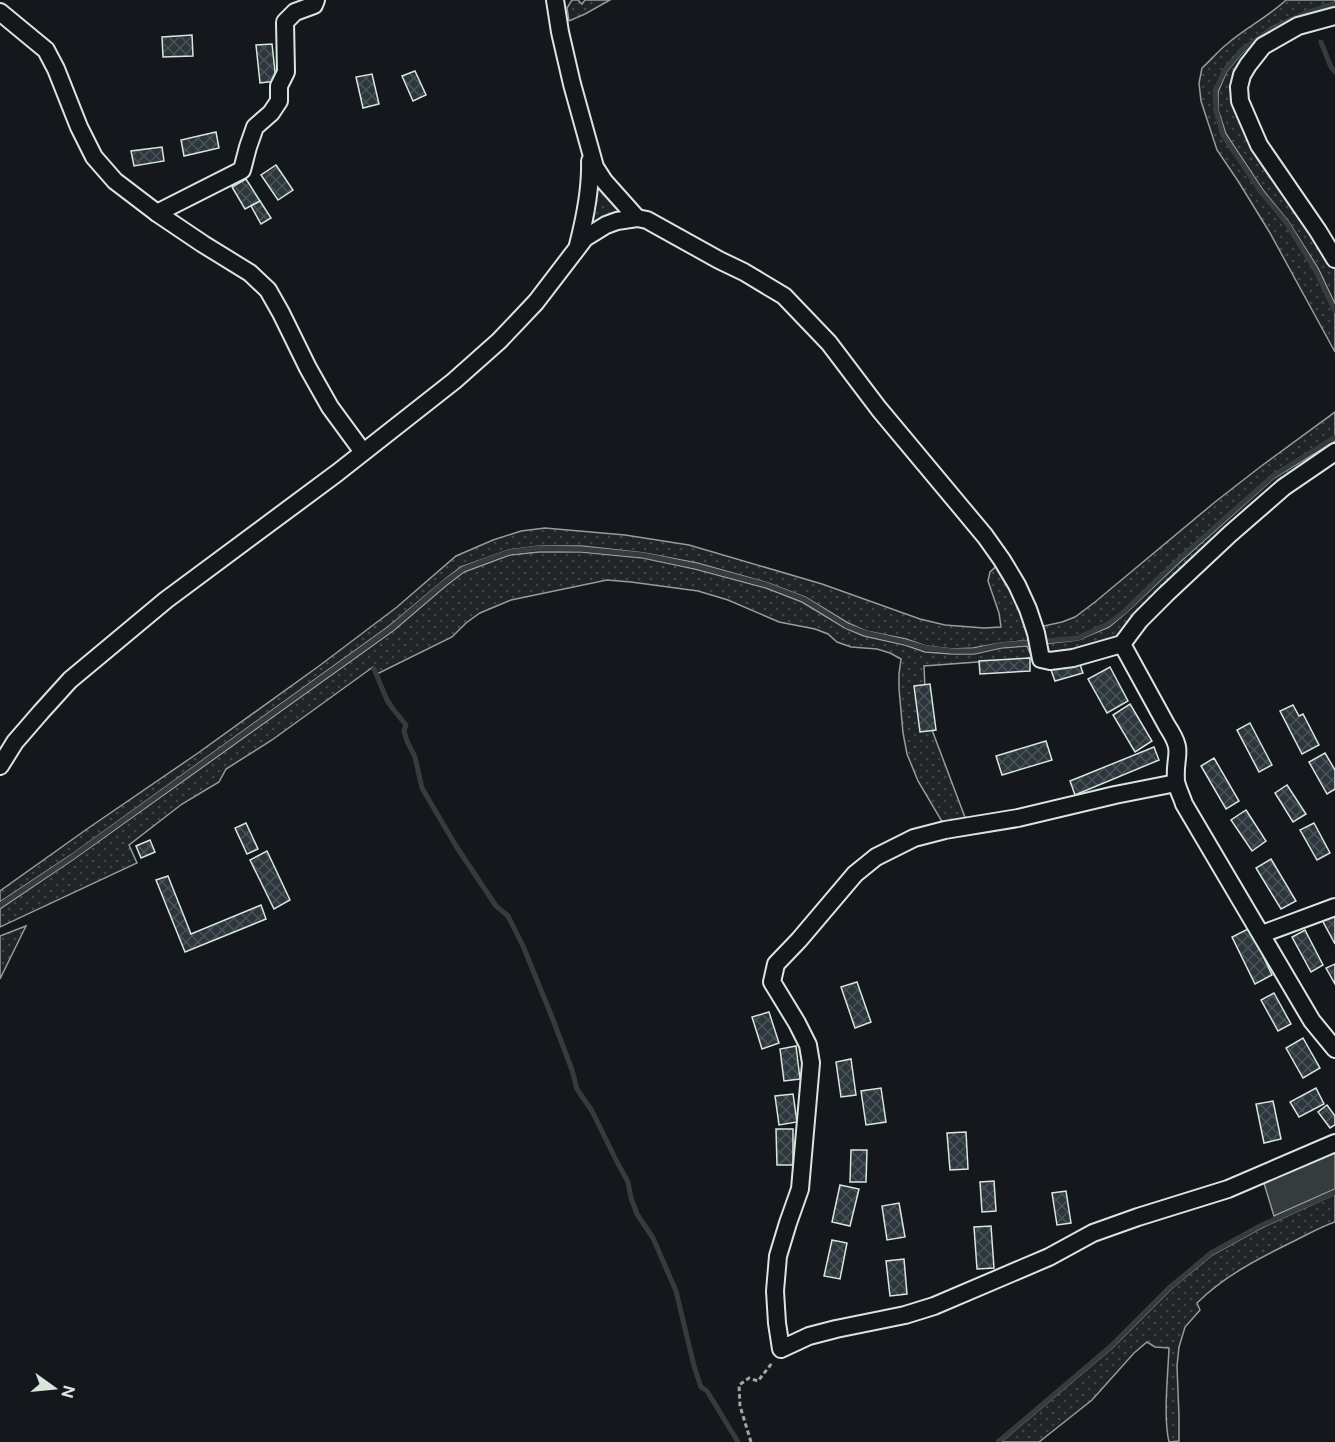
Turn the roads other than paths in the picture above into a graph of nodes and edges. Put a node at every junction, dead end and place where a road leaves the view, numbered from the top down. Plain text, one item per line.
1 (316, 0) edge
2 (555, 0) edge
3 (0, 12) edge
4 (1335, 16) edge
5 (590, 148) junction
6 (157, 213) junction
7 (637, 218) junction
8 (577, 249) junction
9 (1335, 259) edge
10 (363, 452) junction
11 (1335, 452) edge
12 (1122, 644) junction
13 (0, 766) edge
14 (1176, 783) junction
15 (1335, 907) edge
16 (1262, 934) junction
17 (1335, 1049) edge
18 (1335, 1143) edge

1 - 6 street
2 - 5 street
3 - 6 street
4 - 9 street
5 - 7 street
5 - 8 street
6 - 10 street
7 - 8 street
7 - 12 street
8 - 10 street
10 - 13 street
11 - 12 street
12 - 14 street
14 - 16 street
14 - 18 street
15 - 16 street
16 - 17 street

